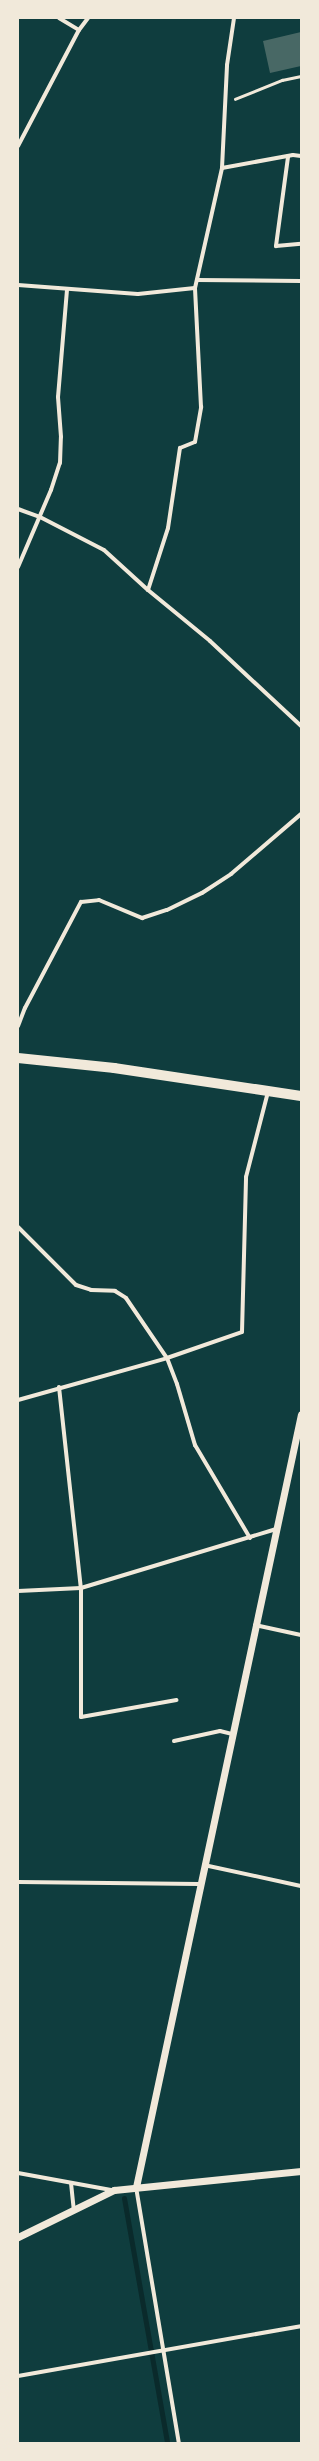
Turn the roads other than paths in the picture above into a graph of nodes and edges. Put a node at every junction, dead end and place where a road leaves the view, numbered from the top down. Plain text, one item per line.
1 (59, 18) edge
2 (88, 18) edge
3 (234, 18) edge
4 (79, 30) junction
5 (18, 146) edge
6 (301, 156) edge
7 (288, 157) junction
8 (222, 168) junction
9 (301, 244) edge
10 (197, 280) junction
11 (301, 281) edge
12 (18, 285) edge
13 (195, 288) junction
14 (67, 290) junction
15 (18, 509) edge
16 (40, 516) junction
17 (18, 567) edge
18 (148, 590) junction
19 (301, 726) edge
20 (301, 814) edge
21 (18, 1026) edge
22 (18, 1058) edge
23 (269, 1090) junction
24 (301, 1096) edge
25 (18, 1227) edge
26 (167, 1358) junction
27 (59, 1387) junction
28 (18, 1400) edge
29 (301, 1414) edge
30 (276, 1529) junction
31 (250, 1538) junction
32 (81, 1588) junction
33 (18, 1591) edge
34 (255, 1625) junction
35 (301, 1635) edge
36 (176, 1700) dead end
37 (232, 1734) junction
38 (174, 1741) dead end
39 (204, 1865) junction
40 (18, 1882) edge
41 (199, 1884) junction
42 (301, 1886) edge
43 (301, 2171) edge
44 (18, 2173) edge
45 (71, 2183) junction
46 (136, 2187) junction
47 (114, 2190) junction
48 (74, 2210) junction
49 (18, 2237) edge
50 (301, 2326) edge
51 (163, 2350) junction
52 (18, 2376) edge
53 (179, 2443) edge

1 - 4 street
2 - 4 street
3 - 8 street
4 - 5 street
6 - 7 street
7 - 8 street
7 - 9 street
8 - 10 street
10 - 11 street
10 - 13 street
12 - 14 street
13 - 14 street
13 - 18 street
14 - 16 street
15 - 16 street
16 - 17 street
16 - 18 street
18 - 19 street
20 - 21 street
22 - 23 main road
23 - 24 main road
23 - 26 street
25 - 26 street
26 - 27 street
26 - 31 street
27 - 28 street
27 - 32 street
29 - 30 street
30 - 31 street
30 - 34 street
31 - 32 street
32 - 33 street
32 - 36 street
34 - 35 street
34 - 37 street
37 - 38 street
37 - 39 street
39 - 41 street
39 - 42 street
40 - 41 street
41 - 46 street
43 - 46 street
44 - 45 street
45 - 47 street
45 - 48 street
46 - 47 street
46 - 51 street
47 - 48 street
48 - 49 street
50 - 51 street
51 - 52 street
51 - 53 street

